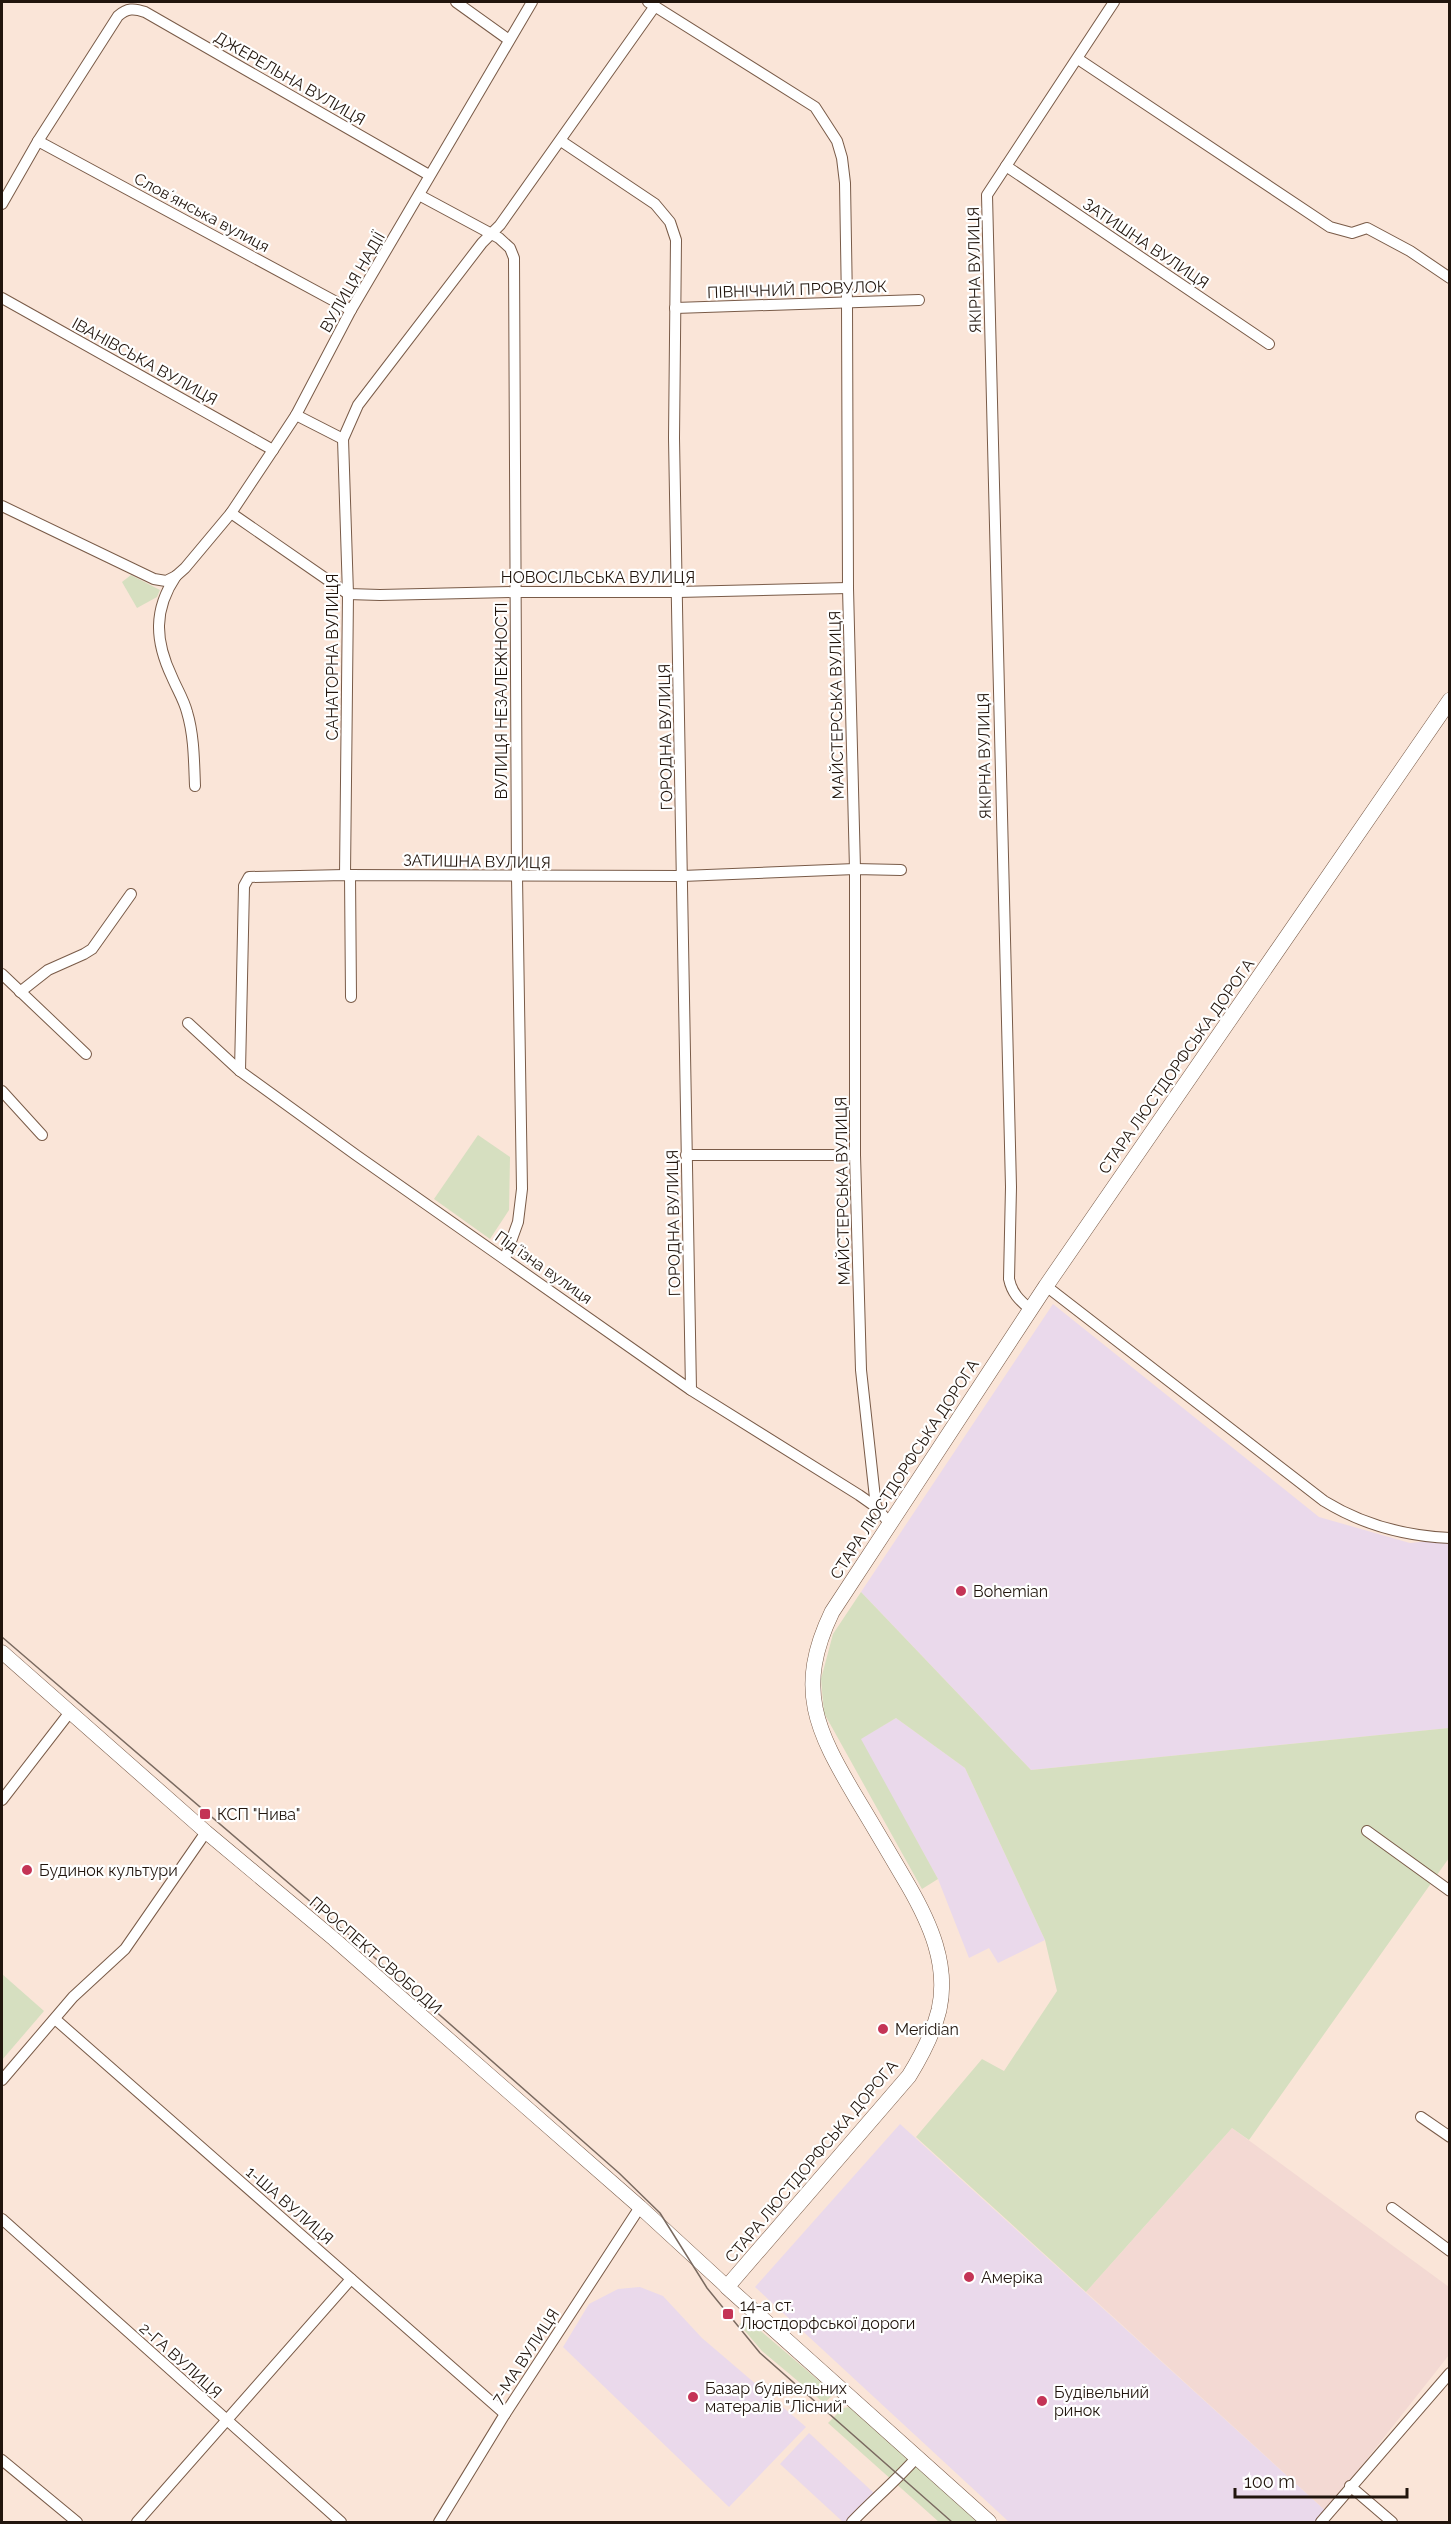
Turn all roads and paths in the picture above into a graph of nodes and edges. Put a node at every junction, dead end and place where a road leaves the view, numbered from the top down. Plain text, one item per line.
1 (456, 2) edge
2 (532, 2) edge
3 (1114, 2) edge
4 (652, 4) edge
5 (509, 40) junction
6 (1078, 58) junction
7 (38, 141) junction
8 (561, 141) junction
9 (1006, 166) junction
10 (429, 175) junction
11 (419, 195) junction
12 (2, 204) edge
13 (492, 235) junction
14 (1449, 278) edge
15 (2, 298) edge
16 (919, 300) dead end
17 (847, 303) junction
18 (675, 308) junction
19 (351, 310) junction
20 (1269, 344) dead end
21 (296, 415) junction
22 (343, 439) junction
23 (273, 450) junction
24 (2, 506) edge
25 (231, 513) junction
26 (176, 576) junction
27 (848, 588) junction
28 (515, 592) junction
29 (678, 592) junction
30 (348, 594) junction
31 (1449, 700) edge
32 (195, 786) dead end
33 (855, 869) junction
34 (901, 870) dead end
35 (348, 875) junction
36 (682, 876) junction
37 (517, 877) junction
38 (131, 894) dead end
39 (2, 974) edge
40 (20, 992) junction
41 (351, 997) dead end
42 (188, 1023) dead end
43 (86, 1054) dead end
44 (240, 1071) junction
45 (2, 1091) edge
46 (42, 1135) dead end
47 (686, 1155) junction
48 (855, 1155) junction
49 (505, 1258) junction
50 (1046, 1286) junction
51 (1030, 1309) junction
52 (691, 1390) junction
53 (876, 1507) junction
54 (890, 1524) junction
55 (1449, 1538) edge
56 (2, 1652) edge
57 (70, 1712) junction
58 (2, 1800) edge
59 (1367, 1831) dead end
60 (206, 1832) junction
61 (1449, 1891) edge
62 (55, 2019) junction
63 (2, 2080) edge
64 (1421, 2117) dead end
65 (1449, 2137) edge
66 (640, 2207) junction
67 (1392, 2208) dead end
68 (2, 2218) edge
69 (1449, 2251) edge
70 (351, 2279) junction
71 (727, 2287) junction
72 (1449, 2373) edge
73 (505, 2414) junction
74 (227, 2421) junction
75 (917, 2457) junction
76 (2, 2460) edge
77 (1350, 2486) junction
78 (77, 2523) edge
79 (137, 2523) edge
80 (341, 2523) edge
81 (439, 2523) edge
82 (852, 2523) edge
83 (989, 2523) edge
84 (1321, 2523) edge
85 (1392, 2523) edge

1 - 5 street
2 - 5 street, ВУЛИЦЯ НАДІЇ
3 - 6 street
4 - 8 street
4 - 17 street, МАЙСТЕРСЬКА ВУЛИЦЯ
5 - 10 street, ВУЛИЦЯ НАДІЇ
6 - 9 street
6 - 14 street
7 - 10 street, ДЖЕРЕЛЬНА ВУЛИЦЯ
7 - 12 street
7 - 19 street, Словʼянська вулиця
8 - 13 street
8 - 18 street, ГОРОДНА ВУЛИЦЯ
9 - 20 street, ЗАТИШНА ВУЛИЦЯ
9 - 51 street, ЯКІРНА ВУЛИЦЯ
10 - 11 street, ВУЛИЦЯ НАДІЇ
11 - 13 street, ВУЛИЦЯ НЕЗАЛЕЖНОСТІ
11 - 19 street, ВУЛИЦЯ НАДІЇ
13 - 22 street
13 - 28 street, ВУЛИЦЯ НЕЗАЛЕЖНОСТІ
15 - 23 street, ІВАНІВСЬКА ВУЛИЦЯ
16 - 17 street, ПІВНІЧНИЙ ПРОВУЛОК
17 - 18 street, ПІВНІЧНИЙ ПРОВУЛОК
17 - 27 street, МАЙСТЕРСЬКА ВУЛИЦЯ
18 - 29 street, ГОРОДНА ВУЛИЦЯ
19 - 21 street, ВУЛИЦЯ НАДІЇ
21 - 22 street
21 - 23 street, ВУЛИЦЯ НАДІЇ
22 - 30 street, САНАТОРНА ВУЛИЦЯ
23 - 25 street, ВУЛИЦЯ НАДІЇ
24 - 26 street
25 - 26 street, ВУЛИЦЯ НАДІЇ
25 - 30 street
26 - 32 street, ВУЛИЦЯ НАДІЇ
27 - 29 street, НОВОСІЛЬСЬКА ВУЛИЦЯ
27 - 33 street, МАЙСТЕРСЬКА ВУЛИЦЯ
28 - 29 street, НОВОСІЛЬСЬКА ВУЛИЦЯ
28 - 30 street, НОВОСІЛЬСЬКА ВУЛИЦЯ
28 - 37 street, ВУЛИЦЯ НЕЗАЛЕЖНОСТІ
29 - 36 street, ГОРОДНА ВУЛИЦЯ
30 - 35 street, САНАТОРНА ВУЛИЦЯ
31 - 50 main road, СТАРА ЛЮСТДОРФСЬКА ДОРОГА
33 - 34 street, ЗАТИШНА ВУЛИЦЯ
33 - 36 street, ЗАТИШНА ВУЛИЦЯ
33 - 48 street, МАЙСТЕРСЬКА ВУЛИЦЯ
35 - 37 street, ЗАТИШНА ВУЛИЦЯ
35 - 41 street, САНАТОРНА ВУЛИЦЯ
35 - 44 street, ЗАТИШНА ВУЛИЦЯ
36 - 37 street, ЗАТИШНА ВУЛИЦЯ
36 - 47 street, ГОРОДНА ВУЛИЦЯ
37 - 49 street, ВУЛИЦЯ НЕЗАЛЕЖНОСТІ
38 - 40 street
39 - 40 street
40 - 43 street
42 - 44 street, Підʼїзна вулиця
44 - 49 street, Підʼїзна вулиця
45 - 46 street
47 - 48 street
47 - 52 street, ГОРОДНА ВУЛИЦЯ
48 - 53 street, МАЙСТЕРСЬКА ВУЛИЦЯ
49 - 52 street, Підʼїзна вулиця
50 - 51 main road, СТАРА ЛЮСТДОРФСЬКА ДОРОГА
50 - 55 street
51 - 54 main road, СТАРА ЛЮСТДОРФСЬКА ДОРОГА
52 - 53 street, Підʼїзна вулиця
53 - 54 street, Підʼїзна вулиця
54 - 71 main road, СТАРА ЛЮСТДОРФСЬКА ДОРОГА
56 - 57 street, ПРОСПЕКТ СВОБОДИ
57 - 58 street
57 - 60 street, ПРОСПЕКТ СВОБОДИ
59 - 61 street
60 - 62 street
60 - 66 street, ПРОСПЕКТ СВОБОДИ
62 - 63 street
62 - 70 street, 1-ША ВУЛИЦЯ
64 - 65 street
66 - 71 street, ПРОСПЕКТ СВОБОДИ
66 - 73 street, 7-МА ВУЛИЦЯ
67 - 69 street
68 - 74 street, 2-ГА ВУЛИЦЯ
70 - 73 street, 1-ША ВУЛИЦЯ
70 - 74 street
71 - 75 main road
72 - 77 street
73 - 81 street, 7-МА ВУЛИЦЯ
74 - 79 street
74 - 80 street, 2-ГА ВУЛИЦЯ
75 - 82 street
75 - 83 main road
76 - 78 street
77 - 84 street
77 - 85 street

